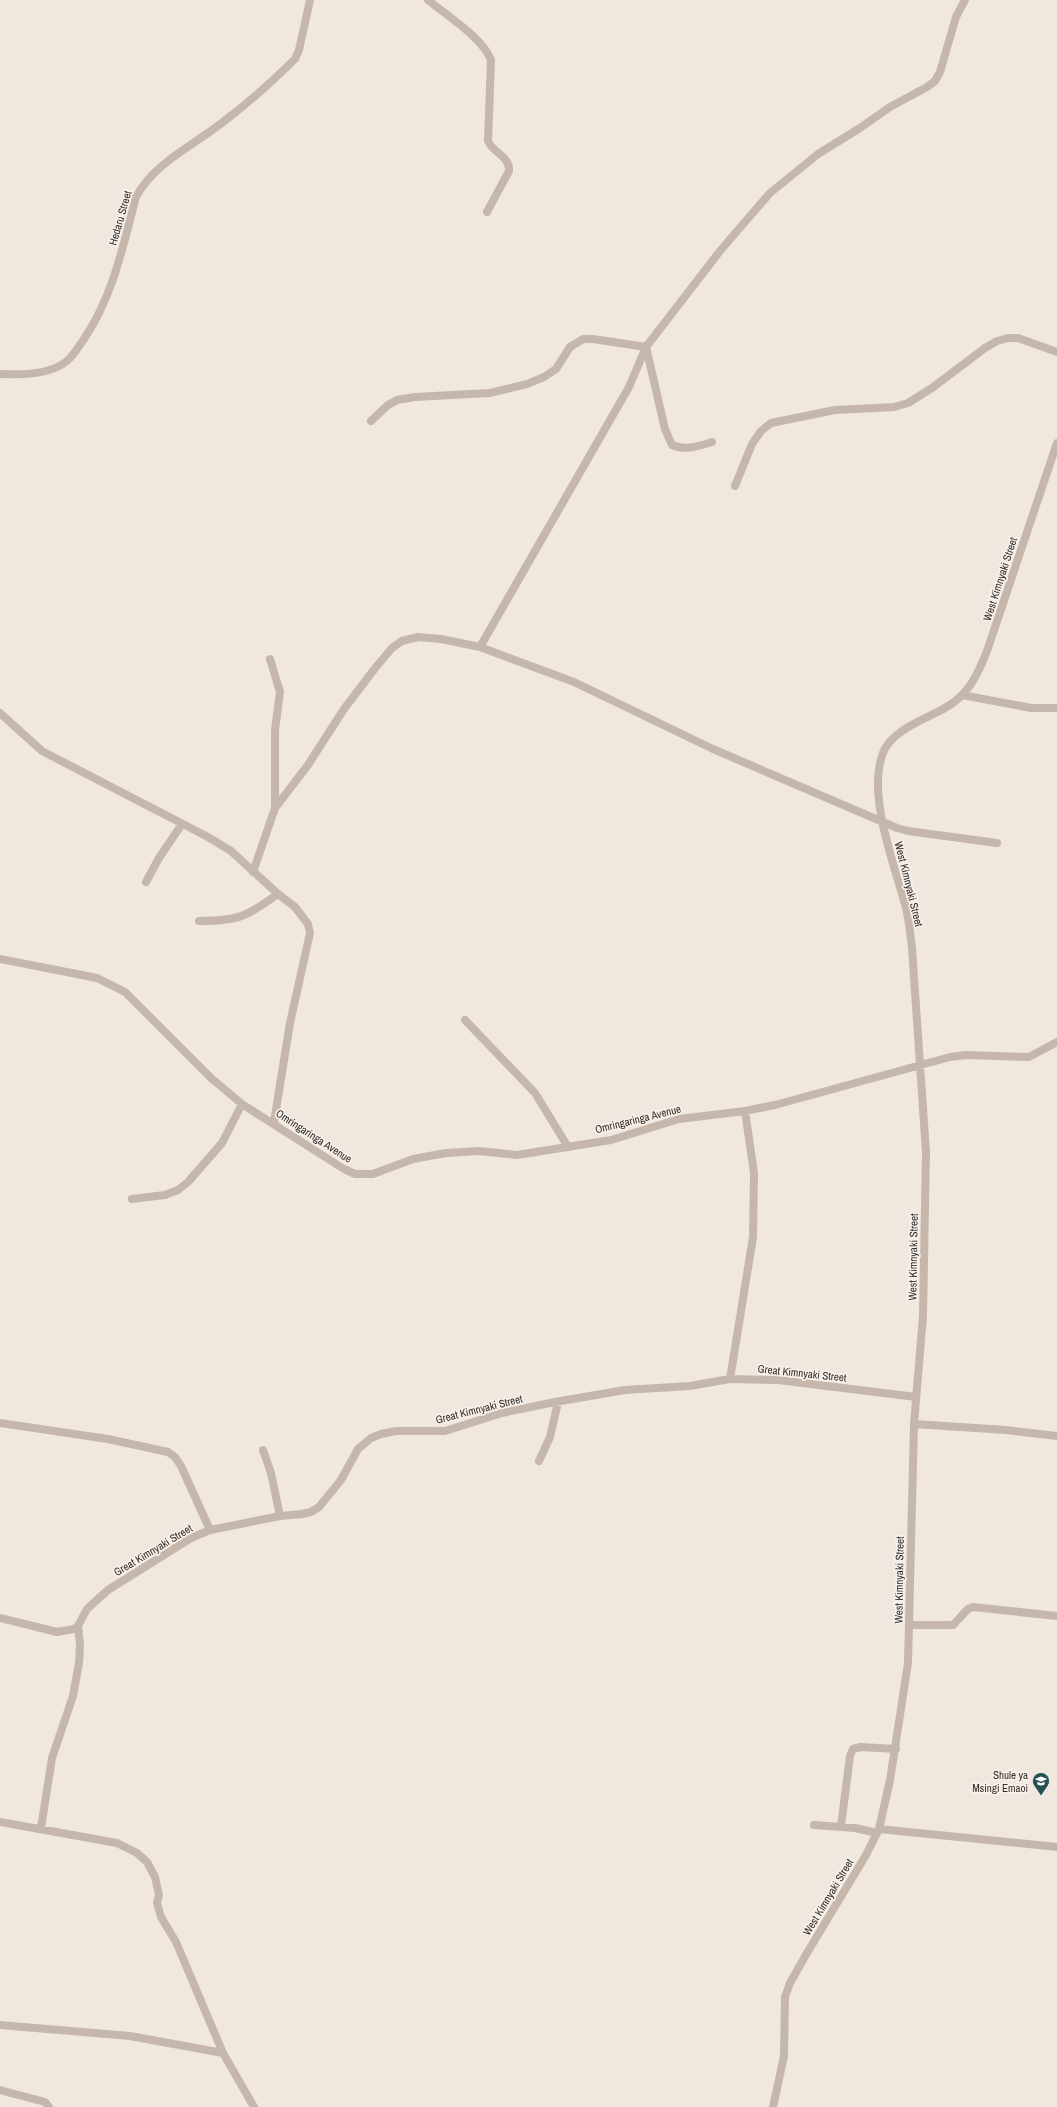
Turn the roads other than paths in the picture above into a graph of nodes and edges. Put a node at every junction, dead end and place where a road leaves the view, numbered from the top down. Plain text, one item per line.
1 (310, 0) edge
2 (428, 0) edge
3 (965, 0) edge
4 (487, 212) dead end
5 (646, 347) junction
6 (1057, 352) edge
7 (0, 374) edge
8 (371, 420) dead end
9 (712, 442) dead end
10 (1057, 443) edge
11 (735, 486) dead end
12 (480, 648) junction
13 (270, 658) dead end
14 (962, 695) junction
15 (1057, 708) edge
16 (0, 713) edge
17 (275, 808) junction
18 (882, 821) junction
19 (182, 824) junction
20 (997, 843) dead end
21 (253, 872) junction
22 (146, 882) dead end
23 (278, 894) junction
24 (200, 921) dead end
25 (0, 959) edge
26 (465, 1020) dead end
27 (1057, 1042) edge
28 (919, 1065) junction
29 (242, 1104) junction
30 (745, 1111) junction
31 (274, 1122) junction
32 (568, 1146) junction
33 (132, 1199) dead end
34 (730, 1379) junction
35 (916, 1397) junction
36 (558, 1402) junction
37 (0, 1423) edge
38 (914, 1424) junction
39 (1057, 1436) edge
40 (263, 1450) dead end
41 (539, 1461) dead end
42 (280, 1516) junction
43 (210, 1530) junction
44 (1057, 1616) edge
45 (0, 1618) edge
46 (910, 1624) junction
47 (78, 1626) junction
48 (896, 1749) junction
49 (0, 1822) edge
50 (814, 1825) dead end
51 (841, 1826) junction
52 (41, 1828) junction
53 (878, 1831) junction
54 (1057, 1847) edge
55 (0, 2025) edge
56 (223, 2053) junction
57 (0, 2090) edge
58 (49, 2107) edge
59 (254, 2107) edge
60 (773, 2107) edge

1 - 7 street, Hedaru Street
2 - 4 street
3 - 5 street
5 - 8 street
5 - 9 street
5 - 12 street
6 - 11 street
10 - 14 street, West Kimnyaki Street
12 - 17 street
12 - 18 street
13 - 17 street
14 - 15 street
14 - 18 street, West Kimnyaki Street
16 - 19 street
17 - 21 street
18 - 20 street
18 - 28 street, West Kimnyaki Street
19 - 21 street
19 - 22 street
21 - 23 street
23 - 24 street
23 - 31 street
25 - 29 street, Omringaringa Avenue
26 - 32 street
27 - 28 street, Omringaringa Avenue
28 - 30 street, Omringaringa Avenue
28 - 35 street, West Kimnyaki Street
29 - 31 street, Omringaringa Avenue
29 - 33 street
30 - 32 street, Omringaringa Avenue
30 - 34 street
31 - 32 street, Omringaringa Avenue
34 - 35 street, Great Kimnyaki Street
34 - 36 street, Great Kimnyaki Street
35 - 38 street, West Kimnyaki Street
36 - 41 street
36 - 42 street, Great Kimnyaki Street
37 - 43 street
38 - 39 street
38 - 46 street, West Kimnyaki Street
40 - 42 street
42 - 43 street, Great Kimnyaki Street
43 - 47 street, Great Kimnyaki Street
44 - 46 street
45 - 47 street
46 - 48 street, West Kimnyaki Street
47 - 52 street
48 - 51 street
48 - 53 street, West Kimnyaki Street
49 - 52 street
50 - 51 street
51 - 53 street
52 - 56 street
53 - 54 street
53 - 60 street, West Kimnyaki Street
55 - 56 street
56 - 59 street
57 - 58 street

